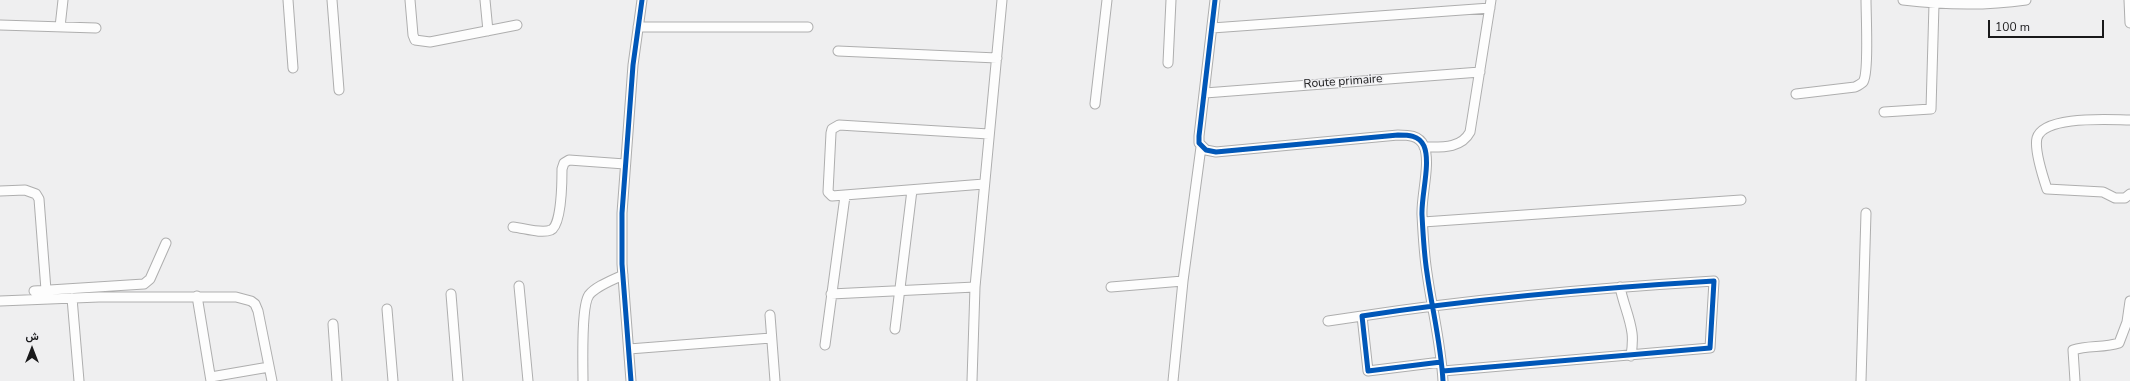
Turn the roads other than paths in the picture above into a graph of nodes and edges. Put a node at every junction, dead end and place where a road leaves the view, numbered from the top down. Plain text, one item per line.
1 (63, 0) edge
2 (288, 0) edge
3 (332, 0) edge
4 (410, 0) edge
5 (485, 0) edge
6 (642, 0) edge
7 (1002, 0) edge
8 (1107, 0) edge
9 (1171, 0) edge
10 (1216, 0) edge
11 (1866, 0) edge
12 (1903, 0) edge
13 (2026, 0) edge
14 (2129, 0) edge
15 (1490, 4) edge
16 (1934, 4) junction
17 (2130, 23) edge
18 (0, 25) edge
19 (517, 25) dead end
20 (808, 26) dead end
21 (60, 27) junction
22 (638, 27) junction
23 (96, 28) dead end
24 (1212, 28) junction
25 (488, 31) junction
26 (838, 51) dead end
27 (997, 58) junction
28 (1168, 63) dead end
29 (293, 68) dead end
30 (1480, 72) junction
31 (339, 90) dead end
32 (1205, 93) junction
33 (1796, 94) dead end
34 (1095, 104) dead end
35 (1884, 112) dead end
36 (2130, 120) edge
37 (989, 134) junction
38 (1202, 147) junction
39 (1424, 147) junction
40 (625, 164) junction
41 (984, 184) junction
42 (912, 190) junction
43 (0, 191) edge
44 (2130, 194) edge
45 (845, 196) junction
46 (1741, 200) dead end
47 (1866, 213) dead end
48 (1423, 222) junction
49 (513, 227) dead end
50 (166, 243) dead end
51 (623, 275) junction
52 (1183, 281) junction
53 (519, 286) dead end
54 (975, 287) junction
55 (1111, 287) dead end
56 (1620, 287) junction
57 (46, 290) junction
58 (34, 291) dead end
59 (899, 291) junction
60 (451, 294) dead end
61 (831, 294) junction
62 (197, 296) junction
63 (72, 298) junction
64 (0, 301) edge
65 (2130, 301) edge
66 (1433, 305) junction
67 (387, 309) dead end
68 (770, 315) dead end
69 (1362, 316) junction
70 (1328, 320) dead end
71 (333, 324) dead end
72 (895, 329) dead end
73 (771, 338) junction
74 (825, 345) dead end
75 (629, 349) junction
76 (1631, 356) junction
77 (269, 367) junction
78 (1442, 367) junction
79 (211, 379) edge
80 (79, 381) edge
81 (272, 381) edge
82 (337, 381) edge
83 (393, 381) edge
84 (458, 381) edge
85 (528, 381) edge
86 (583, 381) edge
87 (631, 381) edge
88 (775, 381) edge
89 (972, 381) edge
90 (1173, 381) edge
91 (1443, 381) edge
92 (1861, 381) edge
93 (2075, 381) edge

1 - 21 street
2 - 29 street
3 - 31 street
4 - 25 street
5 - 25 street
6 - 22 street
7 - 27 street
8 - 34 street
9 - 28 street
10 - 24 street
11 - 33 street
12 - 16 street
13 - 16 street
14 - 17 street
15 - 24 street
15 - 30 street
16 - 35 street
18 - 21 street
19 - 25 street
20 - 22 street
21 - 23 street
22 - 40 street
24 - 32 street
26 - 27 street
27 - 37 street
30 - 32 street, Route primaire
30 - 39 street
32 - 38 street
36 - 44 street
37 - 41 street
37 - 45 street
38 - 39 street
38 - 52 street
39 - 48 street
40 - 49 street
40 - 51 street
41 - 42 street
41 - 54 street
42 - 45 street
42 - 59 street
43 - 57 street
45 - 61 street
46 - 48 street
47 - 92 street
48 - 66 street
50 - 57 street
51 - 75 street
51 - 86 street
52 - 55 street
52 - 90 street
53 - 85 street
54 - 59 street
54 - 89 street
56 - 66 street
56 - 76 street
56 - 76 street
57 - 58 street
59 - 61 street
59 - 72 street
60 - 84 street
61 - 74 street
62 - 63 street
62 - 77 street
62 - 79 street
63 - 64 street
63 - 80 street
65 - 93 street
66 - 69 street
66 - 78 street
67 - 83 street
68 - 73 street
69 - 70 street
69 - 78 street
71 - 82 street
73 - 75 street
73 - 88 street
75 - 87 street
76 - 78 street
77 - 79 street
77 - 81 street
78 - 91 street

